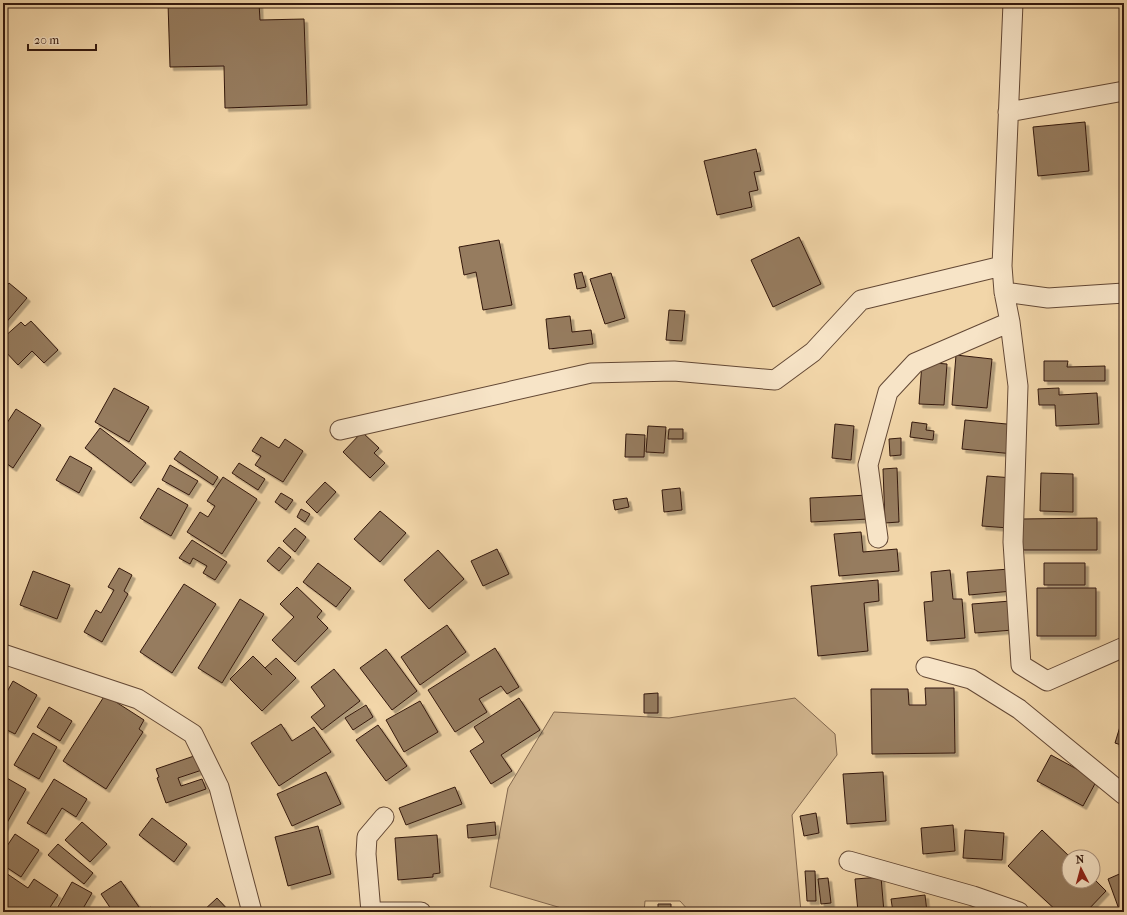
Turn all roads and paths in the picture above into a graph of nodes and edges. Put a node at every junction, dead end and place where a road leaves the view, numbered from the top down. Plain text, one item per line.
1 (1013, 3) edge
2 (1124, 91) edge
3 (1008, 112) junction
4 (1002, 266) junction
5 (1004, 292) junction
6 (1124, 293) edge
7 (1010, 322) junction
8 (340, 430) dead end
9 (878, 538) dead end
10 (1124, 647) edge
11 (3, 654) edge
12 (926, 667) dead end
13 (1124, 795) edge
14 (384, 817) dead end
15 (849, 861) dead end
16 (252, 912) edge
17 (371, 912) edge
18 (419, 912) edge
19 (1019, 912) edge

1 - 3 street
2 - 3 street
3 - 4 street
4 - 5 street
4 - 8 street
5 - 6 street
5 - 7 street
7 - 9 street
7 - 10 street
11 - 16 street
12 - 13 street
14 - 17 street
15 - 19 street
17 - 18 street

